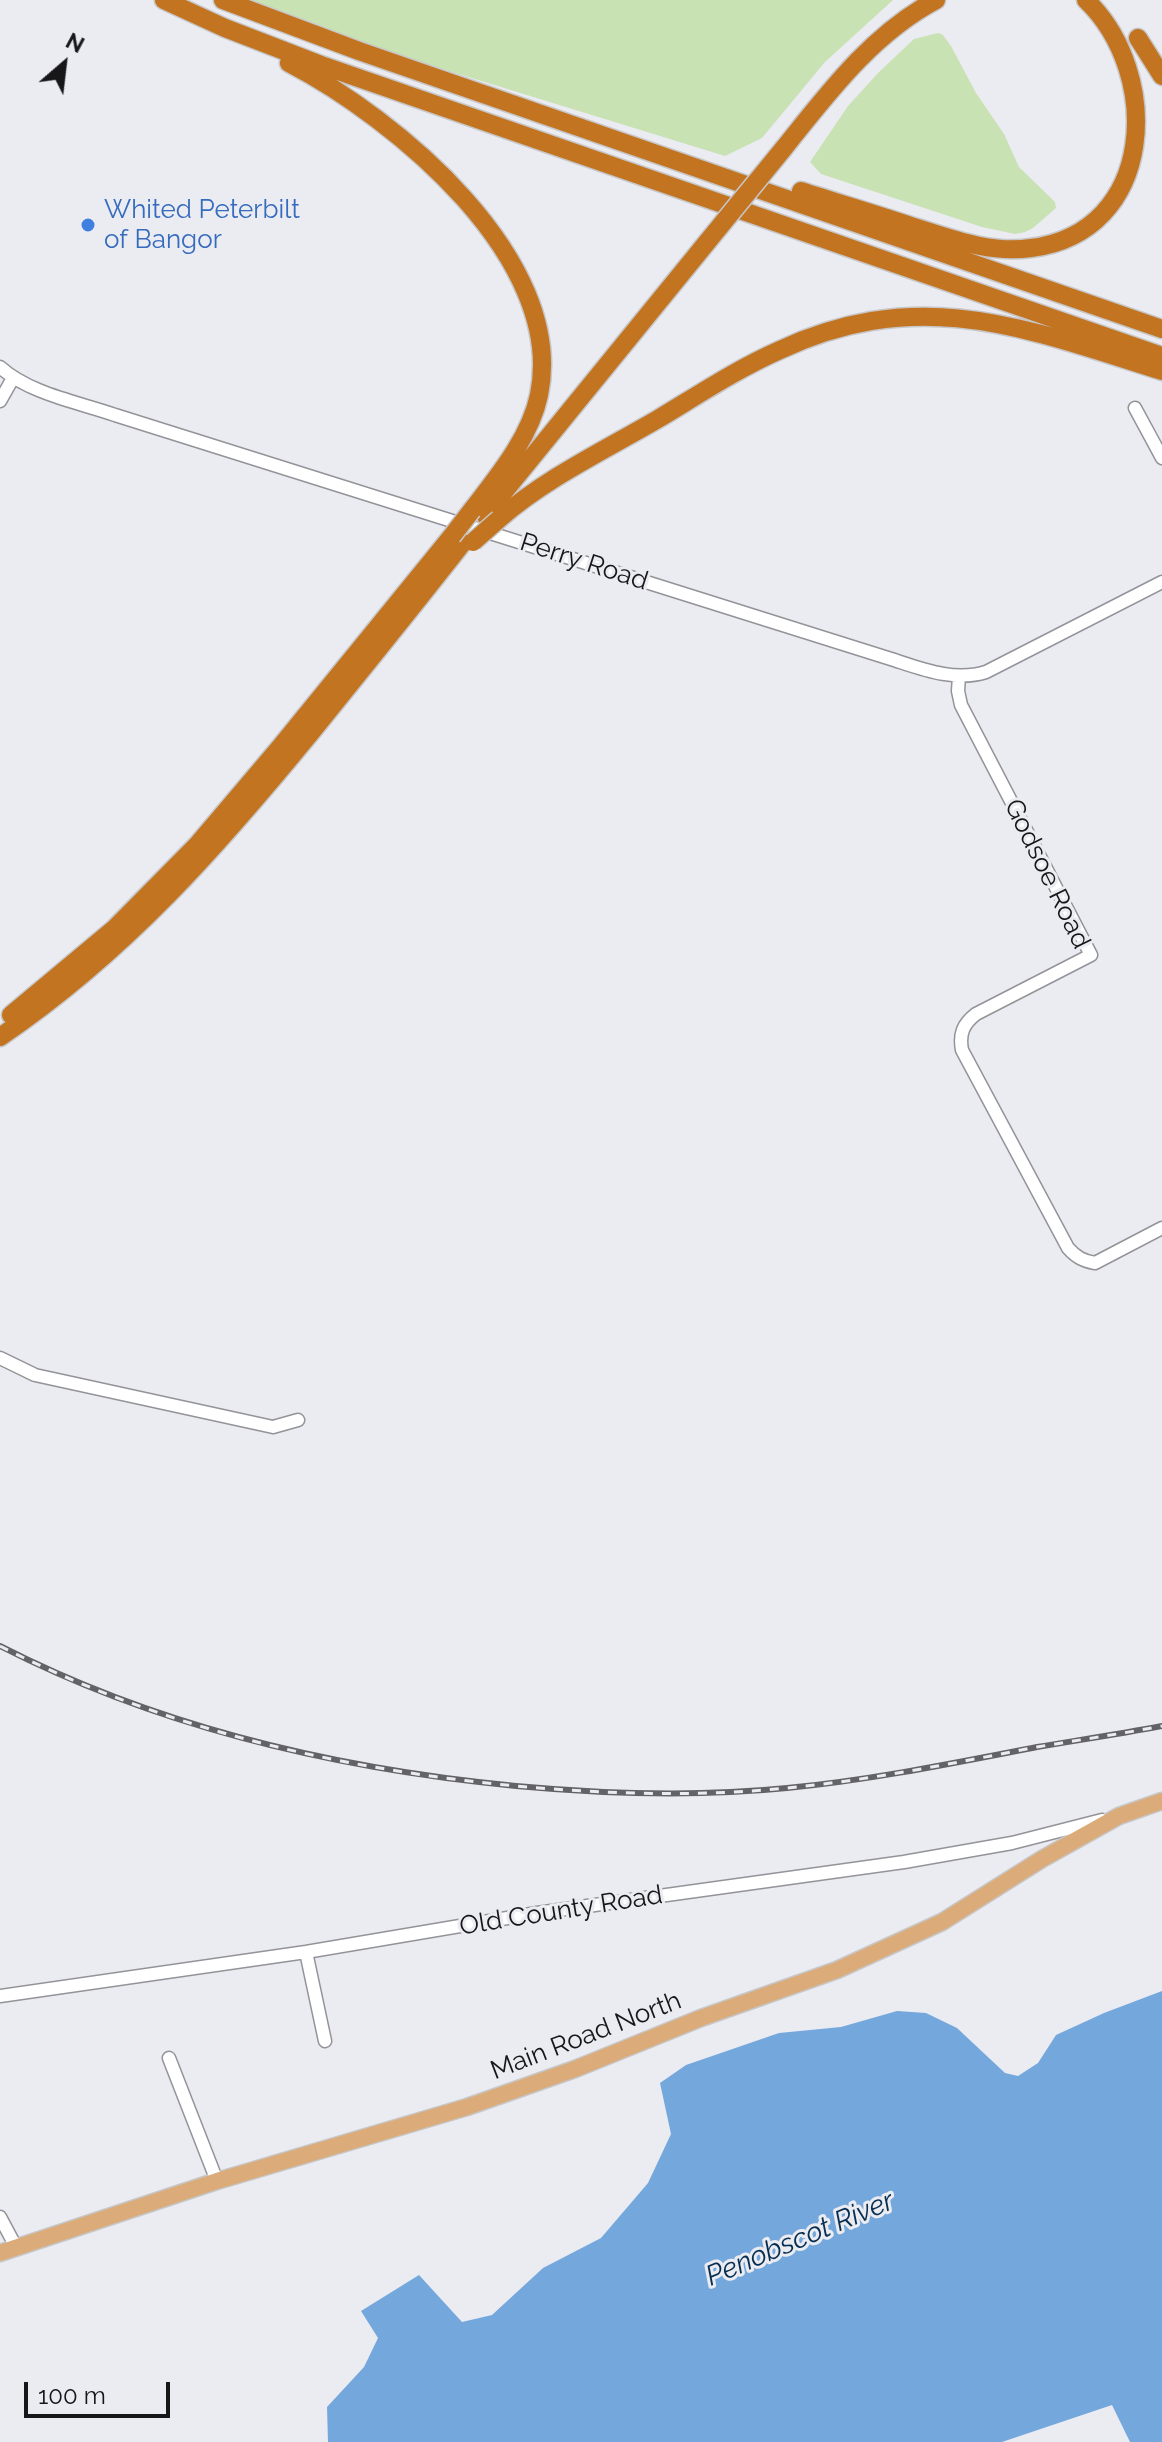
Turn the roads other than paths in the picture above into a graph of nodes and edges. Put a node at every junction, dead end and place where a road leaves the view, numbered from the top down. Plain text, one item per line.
1 (164, 0) edge
2 (223, 0) edge
3 (916, 0) edge
4 (936, 0) edge
5 (1086, 0) edge
6 (1104, 0) edge
7 (194, 14) junction
8 (1162, 76) edge
9 (778, 146) junction
10 (644, 150) junction
11 (702, 239) junction
12 (1162, 329) edge
13 (1162, 356) edge
14 (0, 367) edge
15 (1162, 371) edge
16 (13, 378) junction
17 (0, 401) edge
18 (1135, 408) dead end
19 (1162, 458) edge
20 (491, 486) junction
21 (485, 515) junction
22 (463, 539) junction
23 (1162, 582) edge
24 (959, 676) junction
25 (0, 1024) edge
26 (0, 1037) edge
27 (1162, 1228) edge
28 (0, 1358) edge
29 (298, 1420) dead end
30 (1162, 1801) edge
31 (1119, 1816) junction
32 (306, 1952) junction
33 (0, 1996) edge
34 (325, 2041) dead end
35 (169, 2058) dead end
36 (217, 2181) junction
37 (0, 2217) edge
38 (8, 2250) edge

1 - 7 highway
2 - 10 highway
3 - 9 highway
4 - 9 highway
5 - 10 highway
6 - 8 highway
7 - 13 highway
7 - 20 highway
9 - 11 highway, bridge
10 - 12 highway
11 - 20 highway
11 - 21 highway
14 - 16 street, Perry Road
15 - 21 highway
16 - 17 street
16 - 24 street, Perry Road
18 - 19 street
20 - 21 highway
21 - 22 highway, bridge
21 - 22 highway, bridge
22 - 25 highway
22 - 26 highway
23 - 24 street, Perry Road
24 - 27 street, Godsoe Road
28 - 29 street
30 - 31 main road, Main Road North
31 - 32 street, Old County Road
31 - 36 main road, Main Road North
32 - 33 street, Old County Road
32 - 34 street
35 - 36 street
36 - 38 main road, Main Road North
37 - 38 street

